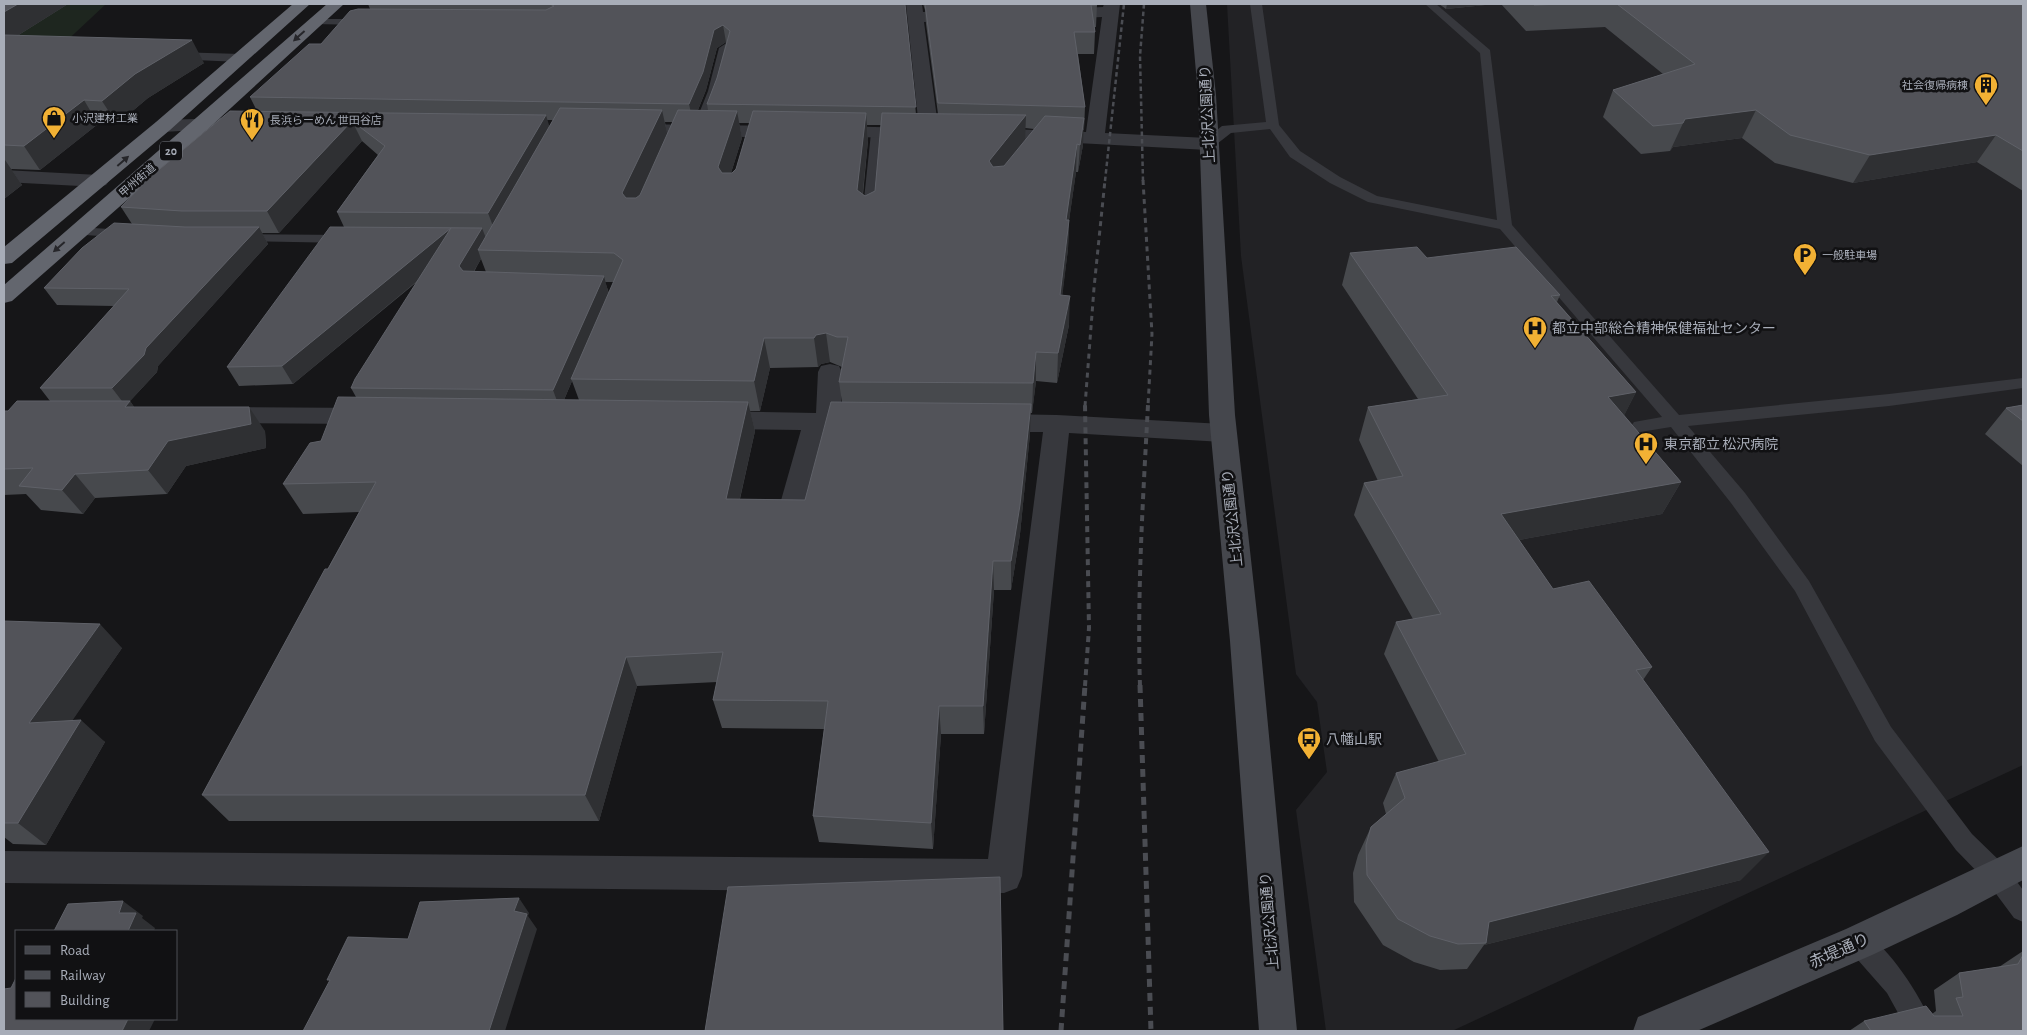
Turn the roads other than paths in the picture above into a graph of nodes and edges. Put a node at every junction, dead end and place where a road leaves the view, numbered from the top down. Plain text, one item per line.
1 (302, 4) edge
2 (336, 4) edge
3 (1198, 4) edge
4 (1256, 4) edge
5 (1430, 4) edge
6 (1112, 8) edge
7 (915, 10) edge
8 (1043, 14) edge
9 (974, 16) edge
10 (316, 22) junction
11 (377, 22) edge
12 (725, 48) edge
13 (161, 56) edge
14 (240, 58) junction
15 (243, 124) edge
16 (200, 125) junction
17 (1273, 125) junction
18 (163, 126) junction
19 (612, 130) edge
20 (679, 131) junction
21 (698, 131) junction
22 (877, 133) junction
23 (948, 134) junction
24 (1041, 135) junction
25 (1095, 138) junction
26 (1208, 144) junction
27 (671, 149) edge
28 (1028, 150) edge
29 (4, 176) edge
30 (99, 181) junction
31 (869, 219) edge
32 (1505, 226) junction
33 (77, 231) junction
34 (143, 235) edge
35 (225, 238) edge
36 (362, 239) edge
37 (4, 258) edge
38 (4, 296) edge
39 (830, 372) dead end
40 (2023, 383) edge
41 (191, 415) edge
42 (389, 416) edge
43 (696, 420) edge
44 (822, 421) junction
45 (1675, 421) junction
46 (888, 422) edge
47 (968, 423) edge
48 (1058, 424) junction
49 (1640, 426) dead end
50 (1223, 433) junction
51 (794, 504) edge
52 (4, 866) edge
53 (2010, 868) edge
54 (2023, 910) edge
55 (1859, 942) junction
56 (1278, 1031) edge
57 (1652, 1031) edge
58 (1922, 1031) edge

1 - 14 highway, 甲州街道 / 20
2 - 10 highway, 甲州街道 / 20
3 - 26 street, 上北沢公園通り
4 - 17 lane
5 - 32 lane
6 - 8 street
6 - 25 street
7 - 9 street
7 - 23 street
10 - 11 lane
10 -> 16 highway, 甲州街道 / 20
12 - 21 lane
13 - 14 lane
14 - 18 highway, 甲州街道 / 20
15 - 16 street
16 - 18 street
16 - 33 highway, 甲州街道 / 20
17 - 26 lane
17 - 32 lane
30 -> 18 highway, 甲州街道 / 20
19 - 20 street
20 - 21 street
20 - 27 lane
21 - 22 street
22 - 23 street
22 - 31 lane
23 - 24 street
24 - 25 street
24 - 28 lane
25 - 26 street
26 - 50 street, 上北沢公園通り
29 - 30 street
30 - 37 highway, 甲州街道 / 20
32 - 45 lane
33 - 34 lane
33 -> 38 highway, 甲州街道 / 20
35 - 36 lane
39 - 44 street
40 - 45 lane
41 - 42 street
43 - 44 street
44 - 46 street
44 - 51 street
45 - 49 lane
45 - 53 lane
47 - 48 street
48 - 50 street
48 - 52 street
50 - 56 street, 上北沢公園通り
53 - 54 lane
53 - 55 street, 赤堤通り
55 - 57 street, 赤堤通り
55 - 58 lane

